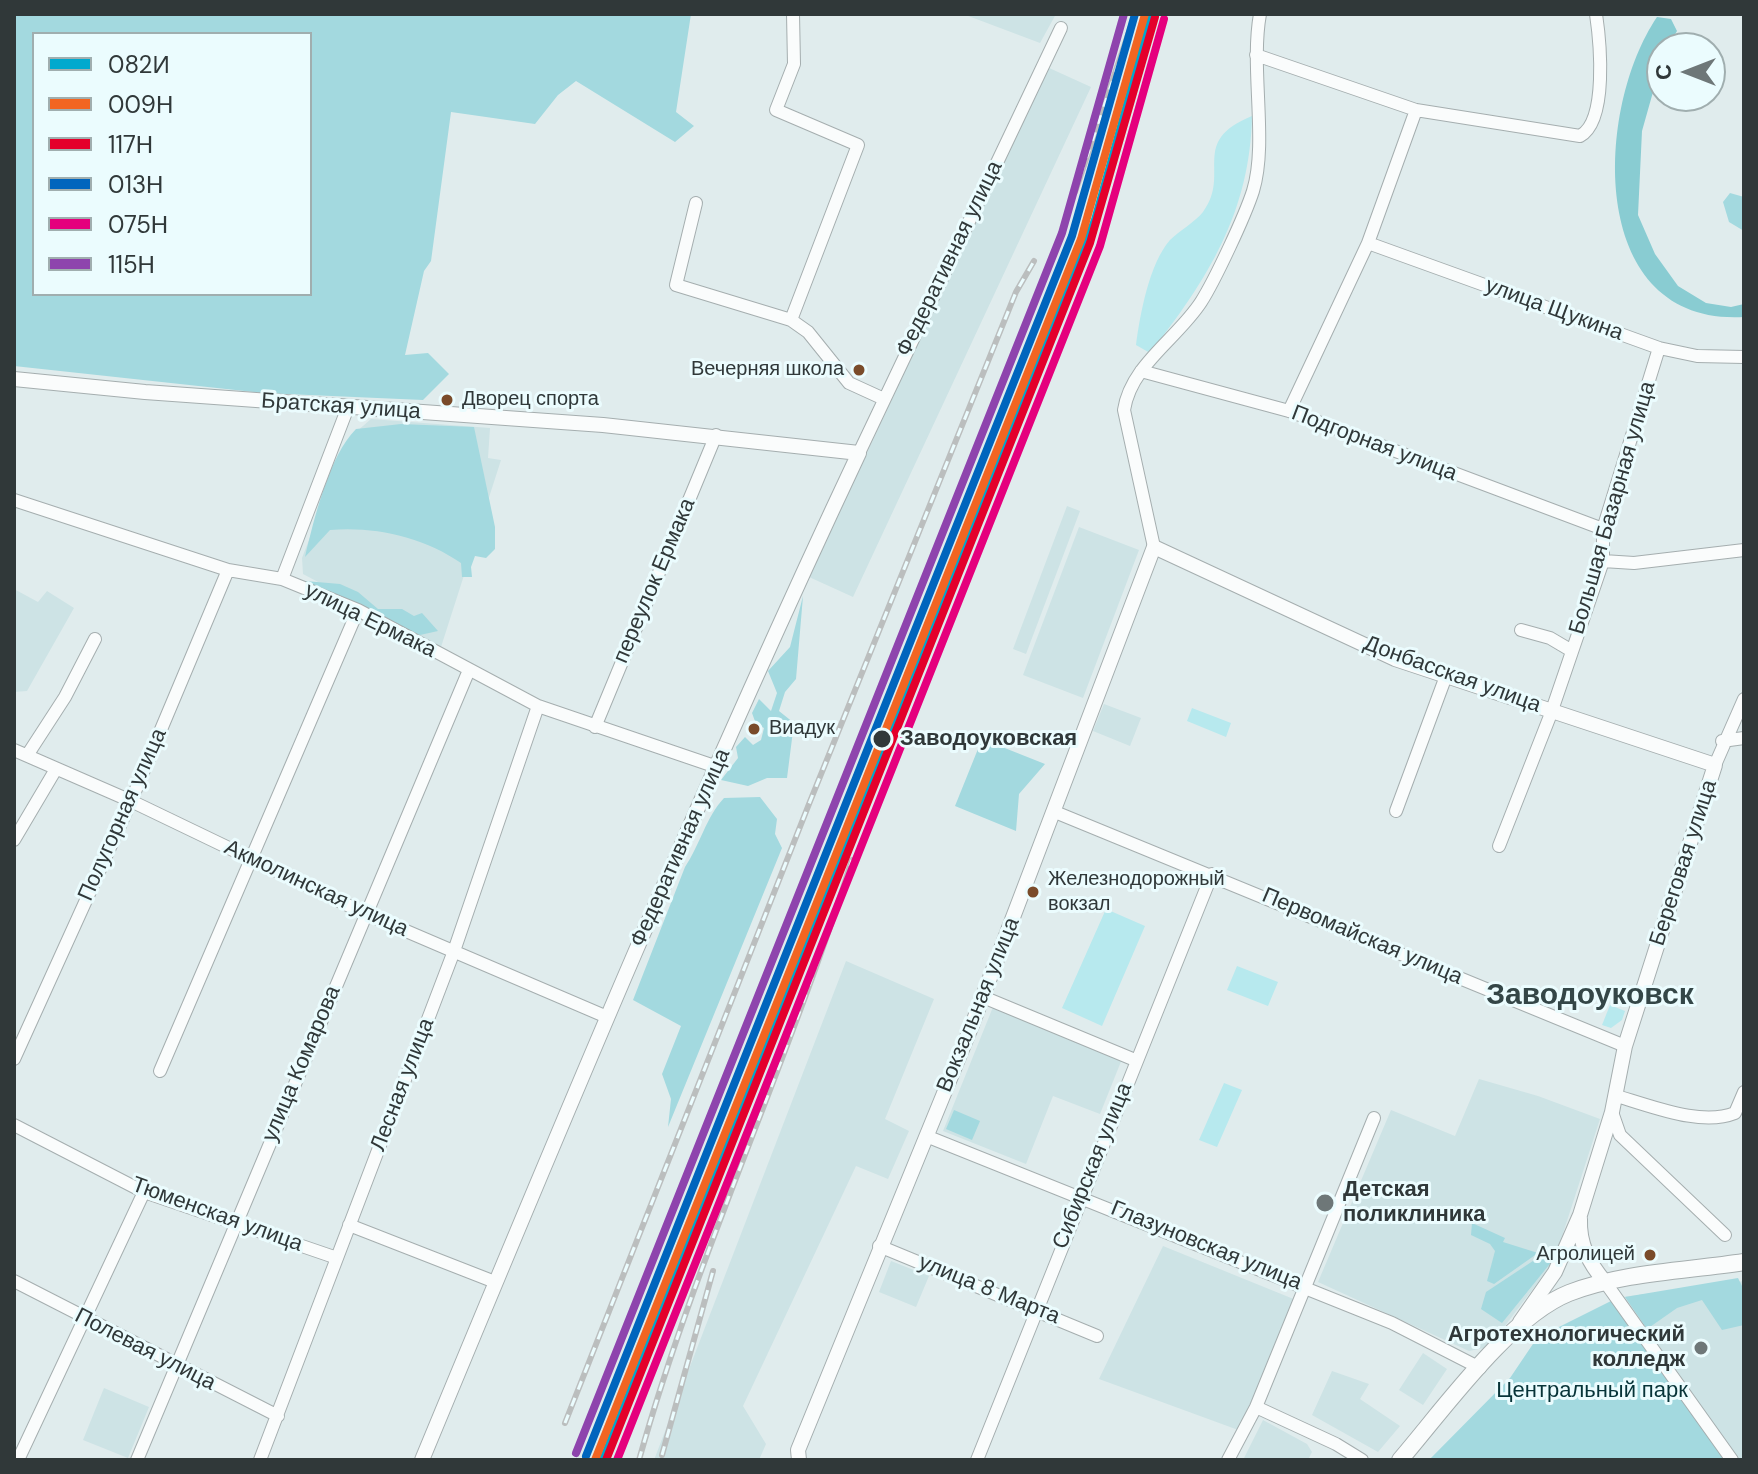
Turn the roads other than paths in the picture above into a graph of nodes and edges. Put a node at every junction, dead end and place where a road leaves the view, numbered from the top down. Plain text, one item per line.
1 (793, 14) edge
2 (1260, 14) edge
3 (1596, 14) edge
4 (1061, 28) dead end
5 (1256, 55) junction
6 (1416, 110) junction
7 (696, 203) dead end
8 (1368, 243) junction
9 (791, 320) junction
10 (1659, 348) junction
11 (1744, 357) edge
12 (1141, 371) junction
13 (14, 379) edge
14 (884, 399) junction
15 (348, 407) junction
16 (1289, 411) junction
17 (716, 435) junction
18 (859, 453) junction
19 (14, 500) edge
20 (1603, 529) junction
21 (1154, 547) junction
22 (1744, 550) edge
23 (1603, 561) junction
24 (228, 570) junction
25 (282, 579) junction
26 (358, 610) junction
27 (1521, 630) dead end
28 (95, 639) dead end
29 (1572, 651) junction
30 (469, 670) junction
31 (1446, 676) junction
32 (1744, 699) edge
33 (538, 706) junction
34 (1551, 712) junction
35 (595, 727) junction
36 (1744, 738) edge
37 (1722, 741) junction
38 (14, 750) edge
39 (28, 754) junction
40 (1715, 765) junction
41 (717, 767) junction
42 (56, 769) junction
43 (131, 801) junction
44 (1396, 811) dead end
45 (1055, 812) junction
46 (14, 840) edge
47 (1499, 846) dead end
48 (253, 861) junction
49 (1212, 874) junction
50 (364, 913) junction
51 (454, 951) junction
52 (983, 997) junction
53 (607, 1017) junction
54 (1625, 1046) junction
55 (14, 1059) edge
56 (1135, 1060) junction
57 (160, 1071) dead end
58 (1744, 1092) edge
59 (1616, 1096) junction
60 (1612, 1112) junction
61 (1374, 1118) dead end
62 (14, 1125) edge
63 (926, 1136) junction
64 (144, 1192) junction
65 (1081, 1196) junction
66 (1580, 1215) junction
67 (236, 1224) junction
68 (349, 1225) junction
69 (1725, 1235) dead end
70 (879, 1246) junction
71 (337, 1258) junction
72 (1744, 1262) edge
73 (14, 1281) edge
74 (495, 1282) junction
75 (1605, 1282) junction
76 (1305, 1287) junction
77 (1035, 1309) junction
78 (83, 1320) junction
79 (1512, 1332) junction
80 (1097, 1336) dead end
81 (175, 1366) junction
82 (1480, 1368) junction
83 (1256, 1407) junction
84 (278, 1416) junction
85 (18, 1460) edge
86 (137, 1460) edge
87 (260, 1460) edge
88 (422, 1460) edge
89 (799, 1460) edge
90 (977, 1460) edge
91 (1228, 1460) edge
92 (1362, 1460) edge
93 (1400, 1460) edge
94 (1732, 1460) edge

1 - 9 street
2 - 5 street
3 - 6 street
4 - 14 street, Федеративная улица
5 - 6 street
5 - 12 street
6 - 8 street
7 - 9 street
8 - 10 street, улица Щукина
8 - 16 street
9 - 14 street
10 - 11 street, улица Щукина
10 - 20 street, Большая Базарная улица
12 - 16 street, Подгорная улица
12 - 21 street
13 - 15 street, Братская улица
14 - 18 street, Федеративная улица
15 - 17 street, Братская улица
15 - 25 street
16 - 20 street, Подгорная улица
17 - 18 street, Братская улица
17 - 35 street, переулок Ермака
18 - 41 street, Федеративная улица
19 - 24 street, улица Ермака
20 - 23 street, Большая Базарная улица
21 - 31 street, Донбасская улица
21 - 45 street, Вокзальная улица
22 - 23 street
23 - 29 street, Большая Базарная улица
24 - 25 street, улица Ермака
24 - 43 street, Полугорная улица
25 - 26 street, улица Ермака
26 - 30 street, улица Ермака
26 - 48 street
27 - 29 street
28 - 39 street
29 - 34 street, Большая Базарная улица
30 - 33 street, улица Ермака
30 - 50 street, улица Комарова
31 - 34 street, Донбасская улица
31 - 44 street
32 - 37 street, Береговая улица
33 - 35 street, улица Ермака
33 - 51 street, Лесная улица
34 - 40 street, Донбасская улица
34 - 47 street, Большая Базарная улица
35 - 41 street, улица Ермака
36 - 37 street
37 - 40 street, Береговая улица
38 - 39 street, Акмолинская улица
39 - 42 street, Акмолинская улица
40 - 54 street, Береговая улица
41 - 53 street, Федеративная улица
42 - 43 street, Акмолинская улица
42 - 46 street
43 - 48 street, Акмолинская улица
43 - 55 street, Полугорная улица
45 - 49 street, Первомайская улица
45 - 52 street, Вокзальная улица
48 - 50 street, Акмолинская улица
48 - 57 street
49 - 54 street, Первомайская улица
49 - 56 street, Сибирская улица
50 - 51 street, Акмолинская улица
50 - 67 street, улица Комарова
51 - 53 street, Акмолинская улица
51 - 68 street, Лесная улица
52 - 56 street
52 - 63 street, Вокзальная улица
53 - 74 street, Федеративная улица
54 - 59 street, Береговая улица
56 - 65 street, Сибирская улица
58 - 59 street
59 - 60 street, Береговая улица
60 - 66 street, Береговая улица
60 - 69 street
61 - 76 street
62 - 64 street, Тюменская улица
63 - 65 street, Глазуновская улица
63 - 70 street, Вокзальная улица
64 - 67 street, Тюменская улица
64 - 78 street
65 - 76 street, Глазуновская улица
65 - 77 street, Сибирская улица
66 - 75 street, Береговая улица
66 - 79 street, Береговая улица
67 - 71 street, Тюменская улица
67 - 81 street, улица Комарова
68 - 71 street, Лесная улица
68 - 74 street
70 - 77 street, улица 8 Марта
70 - 89 street, Вокзальная улица
71 - 84 street, Лесная улица
72 - 75 main road
73 - 78 street, Полевая улица
74 - 88 street, Федеративная улица
75 - 79 main road
75 - 94 street
76 - 82 street, Глазуновская улица
76 - 83 street
77 - 80 street, улица 8 Марта
77 - 90 street, Сибирская улица
78 - 81 street, Полевая улица
78 - 85 street
79 - 82 main road
81 - 84 street, Полевая улица
81 - 86 street, улица Комарова
82 - 93 main road
83 - 91 street
83 - 92 street
84 - 87 street, Лесная улица

